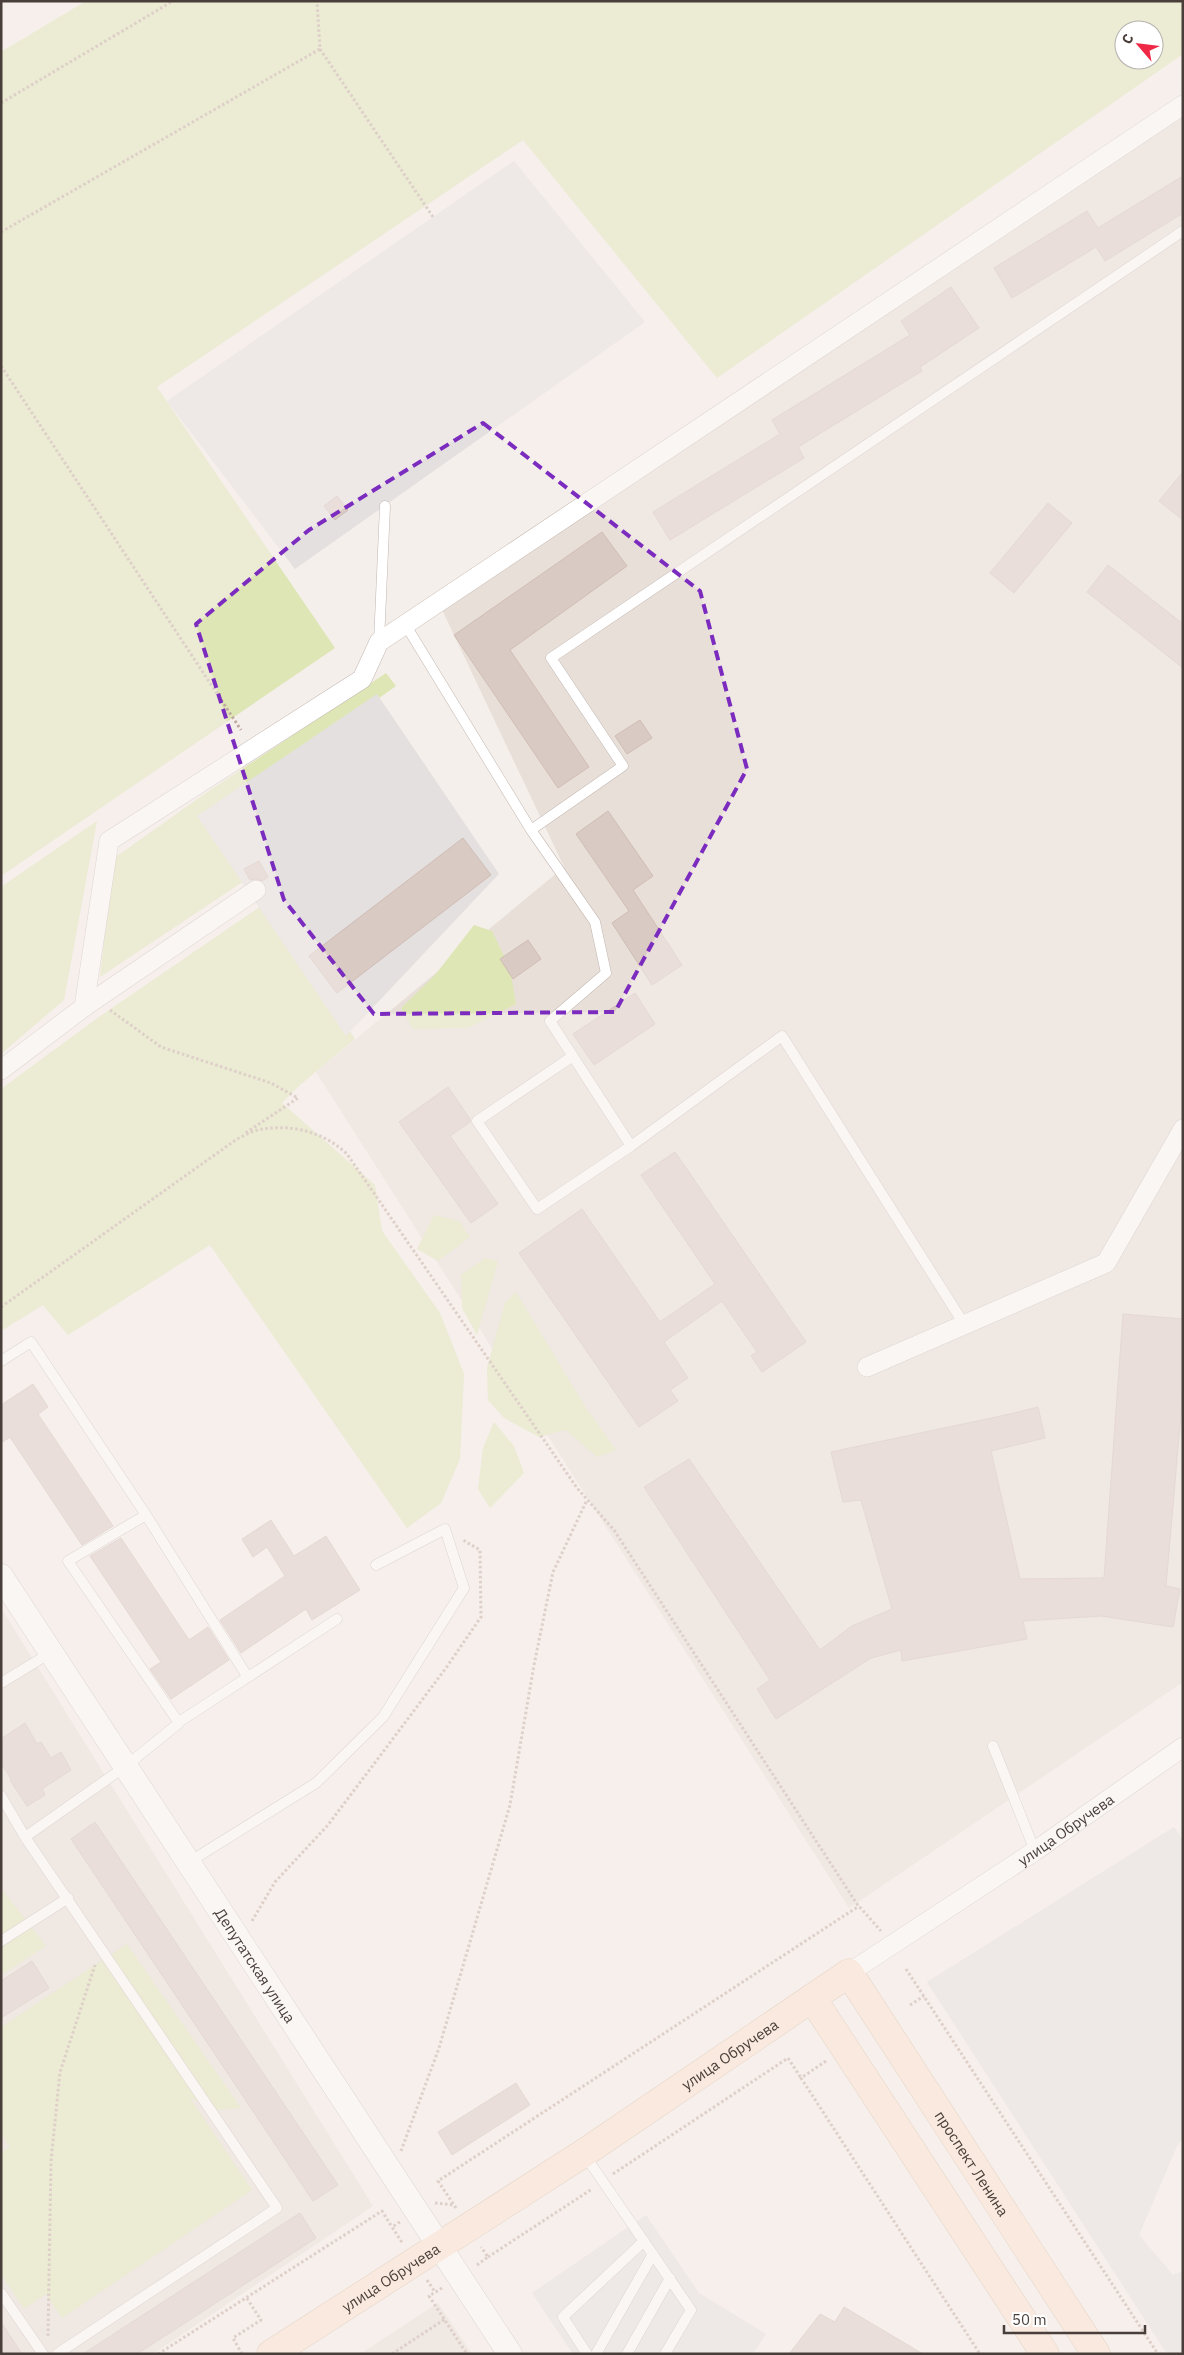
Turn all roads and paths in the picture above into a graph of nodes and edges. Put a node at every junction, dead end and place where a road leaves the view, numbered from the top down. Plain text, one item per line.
1 (173, 1) edge
2 (317, 1) edge
3 (320, 49) junction
4 (1, 103) edge
5 (1183, 105) edge
6 (432, 217) dead end
7 (1183, 231) edge
8 (1, 232) edge
9 (1, 366) edge
10 (385, 506) dead end
11 (405, 624) junction
12 (379, 642) junction
13 (240, 730) dead end
14 (531, 830) junction
15 (256, 890) dead end
16 (90, 1003) junction
17 (573, 1056) junction
18 (1, 1070) edge
19 (1183, 1129) edge
20 (237, 1138) junction
21 (630, 1146) junction
22 (1, 1307) edge
23 (964, 1324) junction
24 (1, 1360) edge
25 (867, 1367) dead end
26 (587, 1500) junction
27 (146, 1515) junction
28 (376, 1565) dead end
29 (1, 1576) edge
30 (337, 1619) dead end
31 (52, 1652) junction
32 (247, 1676) junction
33 (1, 1683) edge
34 (178, 1722) junction
35 (993, 1746) dead end
36 (1183, 1747) edge
37 (126, 1766) junction
38 (1, 1796) edge
39 (25, 1837) junction
40 (1035, 1851) junction
41 (189, 1862) junction
42 (68, 1898) junction
43 (859, 1906) junction
44 (881, 1931) dead end
45 (1, 1941) edge
46 (97, 1959) dead end
47 (906, 1969) dead end
48 (849, 1973) junction
49 (924, 1996) junction
50 (812, 1998) junction
51 (910, 2006) dead end
52 (831, 2058) dead end
53 (801, 2078) junction
54 (584, 2153) junction
55 (392, 2175) junction
56 (603, 2181) junction
57 (467, 2226) junction
58 (392, 2227) dead end
59 (644, 2241) junction
60 (439, 2244) junction
61 (653, 2254) junction
62 (488, 2257) junction
63 (460, 2277) junction
64 (670, 2278) junction
65 (1, 2293) edge
66 (246, 2297) junction
67 (445, 2319) junction
68 (45, 2349) edge
69 (56, 2354) edge
70 (158, 2354) edge
71 (242, 2354) edge
72 (271, 2354) edge
73 (392, 2354) edge
74 (467, 2354) edge
75 (510, 2354) edge
76 (587, 2354) edge
77 (596, 2354) edge
78 (627, 2354) edge
79 (665, 2354) edge
80 (980, 2354) edge
81 (1045, 2354) edge
82 (1096, 2354) edge
83 (1158, 2354) edge

1 - 4 path
2 - 3 path
3 - 6 path
3 - 8 path
5 - 11 street
7 - 14 lane
9 - 13 path
10 - 12 lane
11 - 12 street
11 - 14 lane
12 - 16 street
14 - 17 lane
15 - 16 street
16 - 18 street
16 - 20 path
17 - 21 lane
17 - 21 lane
19 - 23 street
20 - 22 path
20 - 26 path
21 - 23 lane
23 - 25 street
24 - 27 lane
26 - 43 path
26 - 55 path
27 - 32 lane
27 - 34 lane
28 - 41 lane
29 - 31 street, Депутатская улица
30 - 32 lane
31 - 33 lane
31 - 37 street, Депутатская улица
32 - 34 lane
34 - 37 lane
35 - 40 lane
36 - 40 street, улица Обручева
37 - 39 lane
37 - 41 street, Депутатская улица
38 - 39 lane
39 - 42 lane
40 - 48 street, улица Обручева
41 - 55 street, Депутатская улица
42 - 45 lane
42 - 69 lane
43 - 44 path
43 - 57 path
46 - 68 path
47 - 49 path
48 - 50 main road, улица Обручева
48 - 82 main road, проспект Ленина
49 - 51 path
49 - 83 path
50 - 54 main road, улица Обручева
50 - 81 main road
52 - 53 path
53 - 56 path
53 - 80 path
54 - 56 lane
54 - 57 main road, улица Обручева
55 - 60 street, Депутатская улица
56 - 59 lane
56 - 62 path
57 - 60 main road, улица Обручева
57 - 62 path
58 - 66 path
59 - 61 lane
59 - 76 lane
60 - 63 street, Депутатская улица
60 - 72 main road, улица Обручева
61 - 64 lane
61 - 77 lane
62 - 63 path
63 - 67 path
63 - 75 street, Депутатская улица
64 - 78 lane
64 - 79 lane
65 - 68 lane
66 - 70 path
66 - 71 path
67 - 73 path
67 - 74 path

